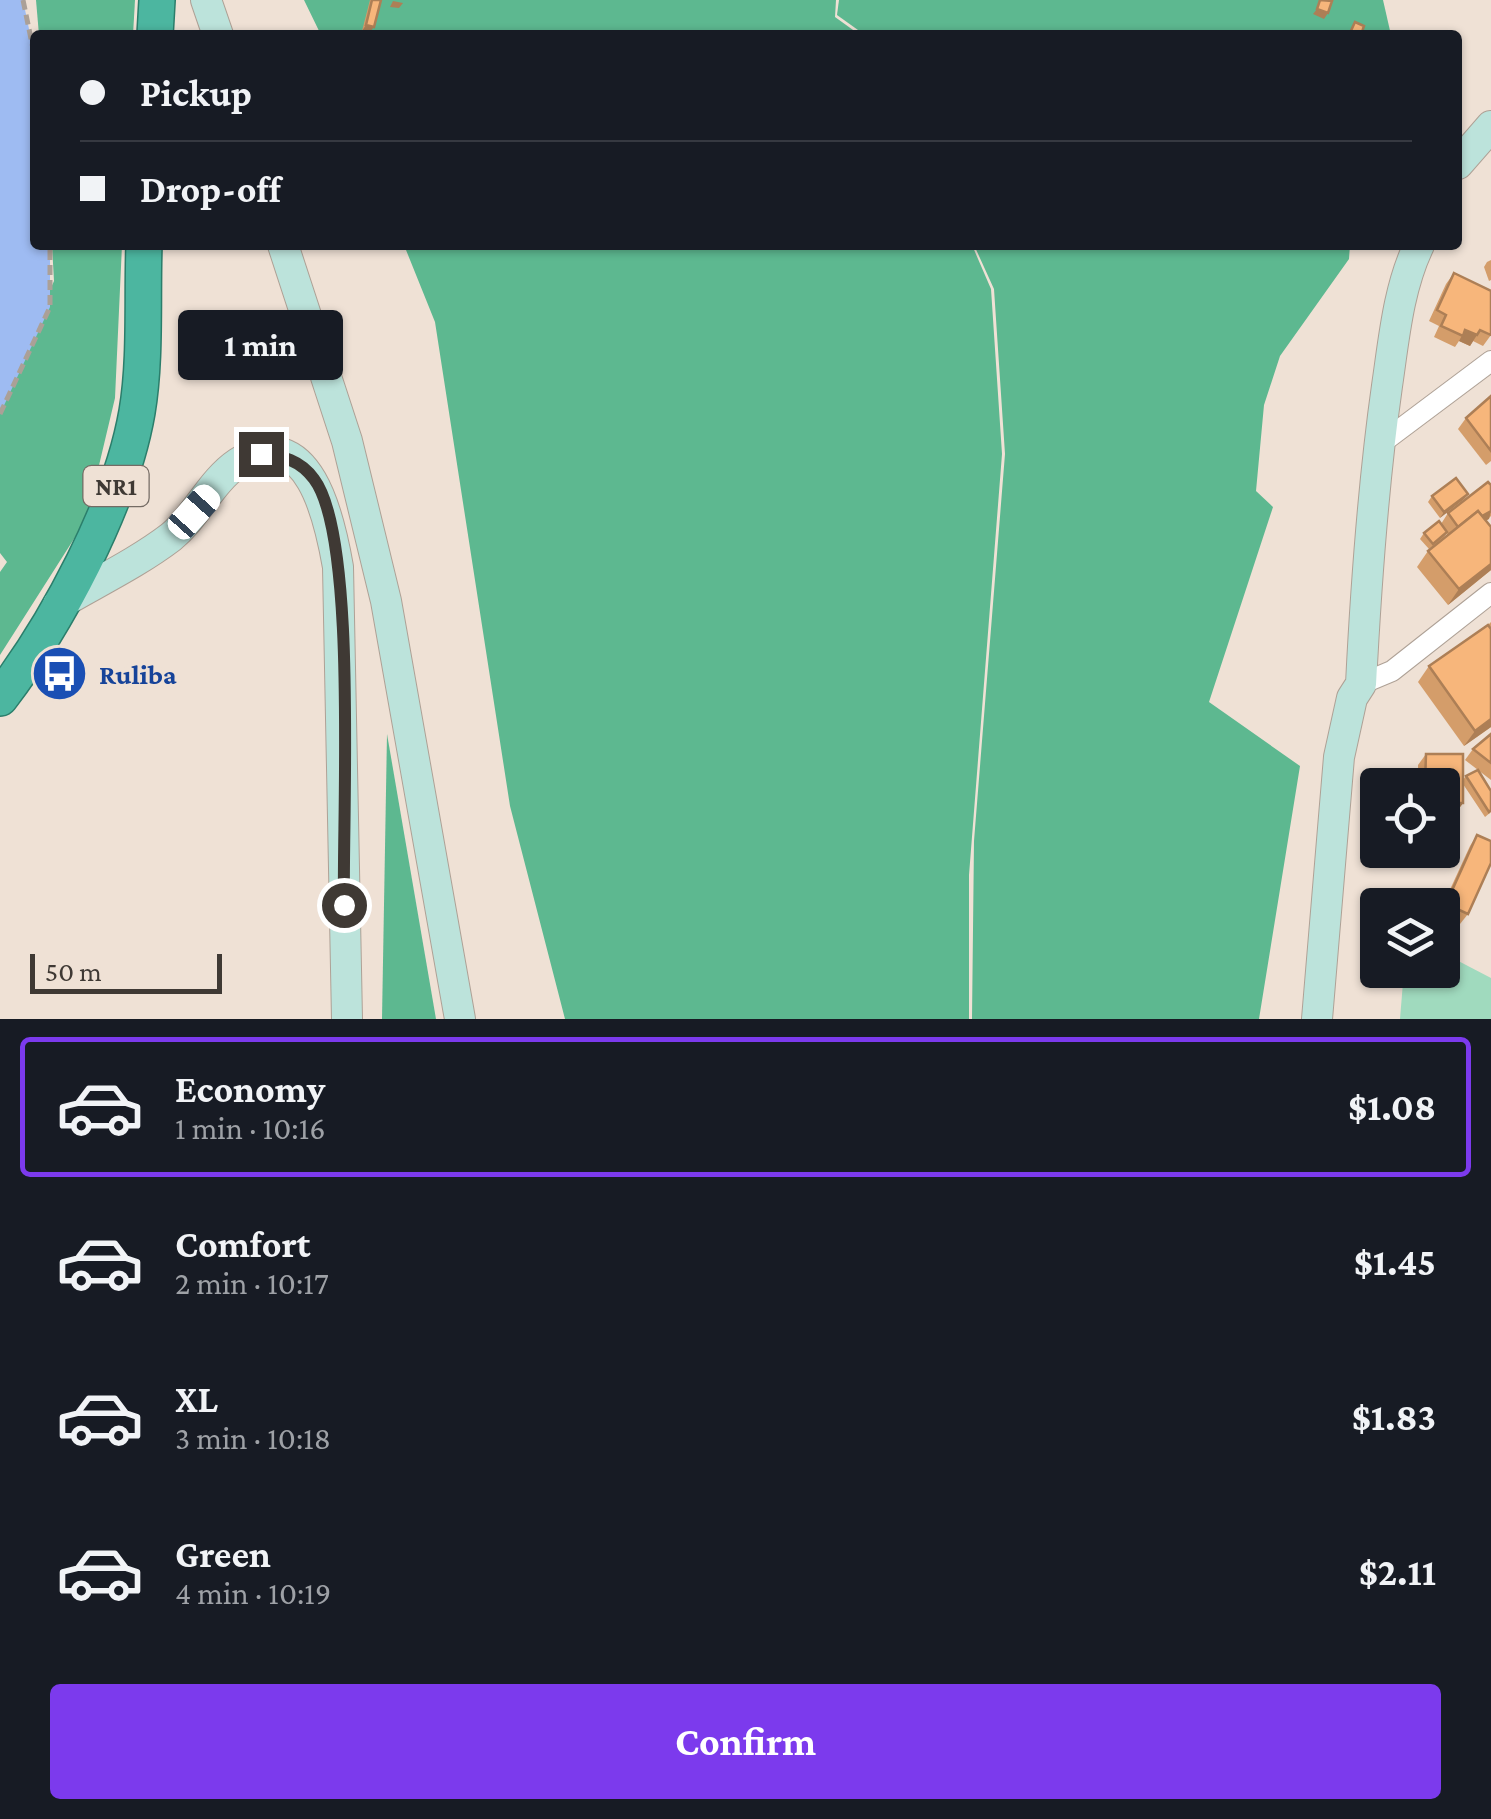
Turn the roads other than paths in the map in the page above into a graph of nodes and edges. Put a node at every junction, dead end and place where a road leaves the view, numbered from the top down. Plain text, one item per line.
1 (157, 0) edge
2 (206, 0) edge
3 (155, 30) edge
4 (216, 30) edge
5 (1491, 126) edge
6 (1462, 159) edge
7 (144, 250) edge
8 (285, 250) edge
9 (1417, 250) edge
10 (1491, 361) edge
11 (1379, 445) junction
12 (1491, 594) edge
13 (58, 605) junction
14 (1361, 684) junction
15 (0, 698) edge
16 (347, 1019) edge
17 (460, 1019) edge
18 (1318, 1019) edge

1 - 3 highway
2 - 4 main road
5 - 6 main road
7 - 13 highway, NR1
8 - 17 main road
9 - 11 main road
10 - 11 street
11 - 14 main road
12 - 14 street
13 - 15 highway, NR1
13 - 16 main road
14 - 18 main road

